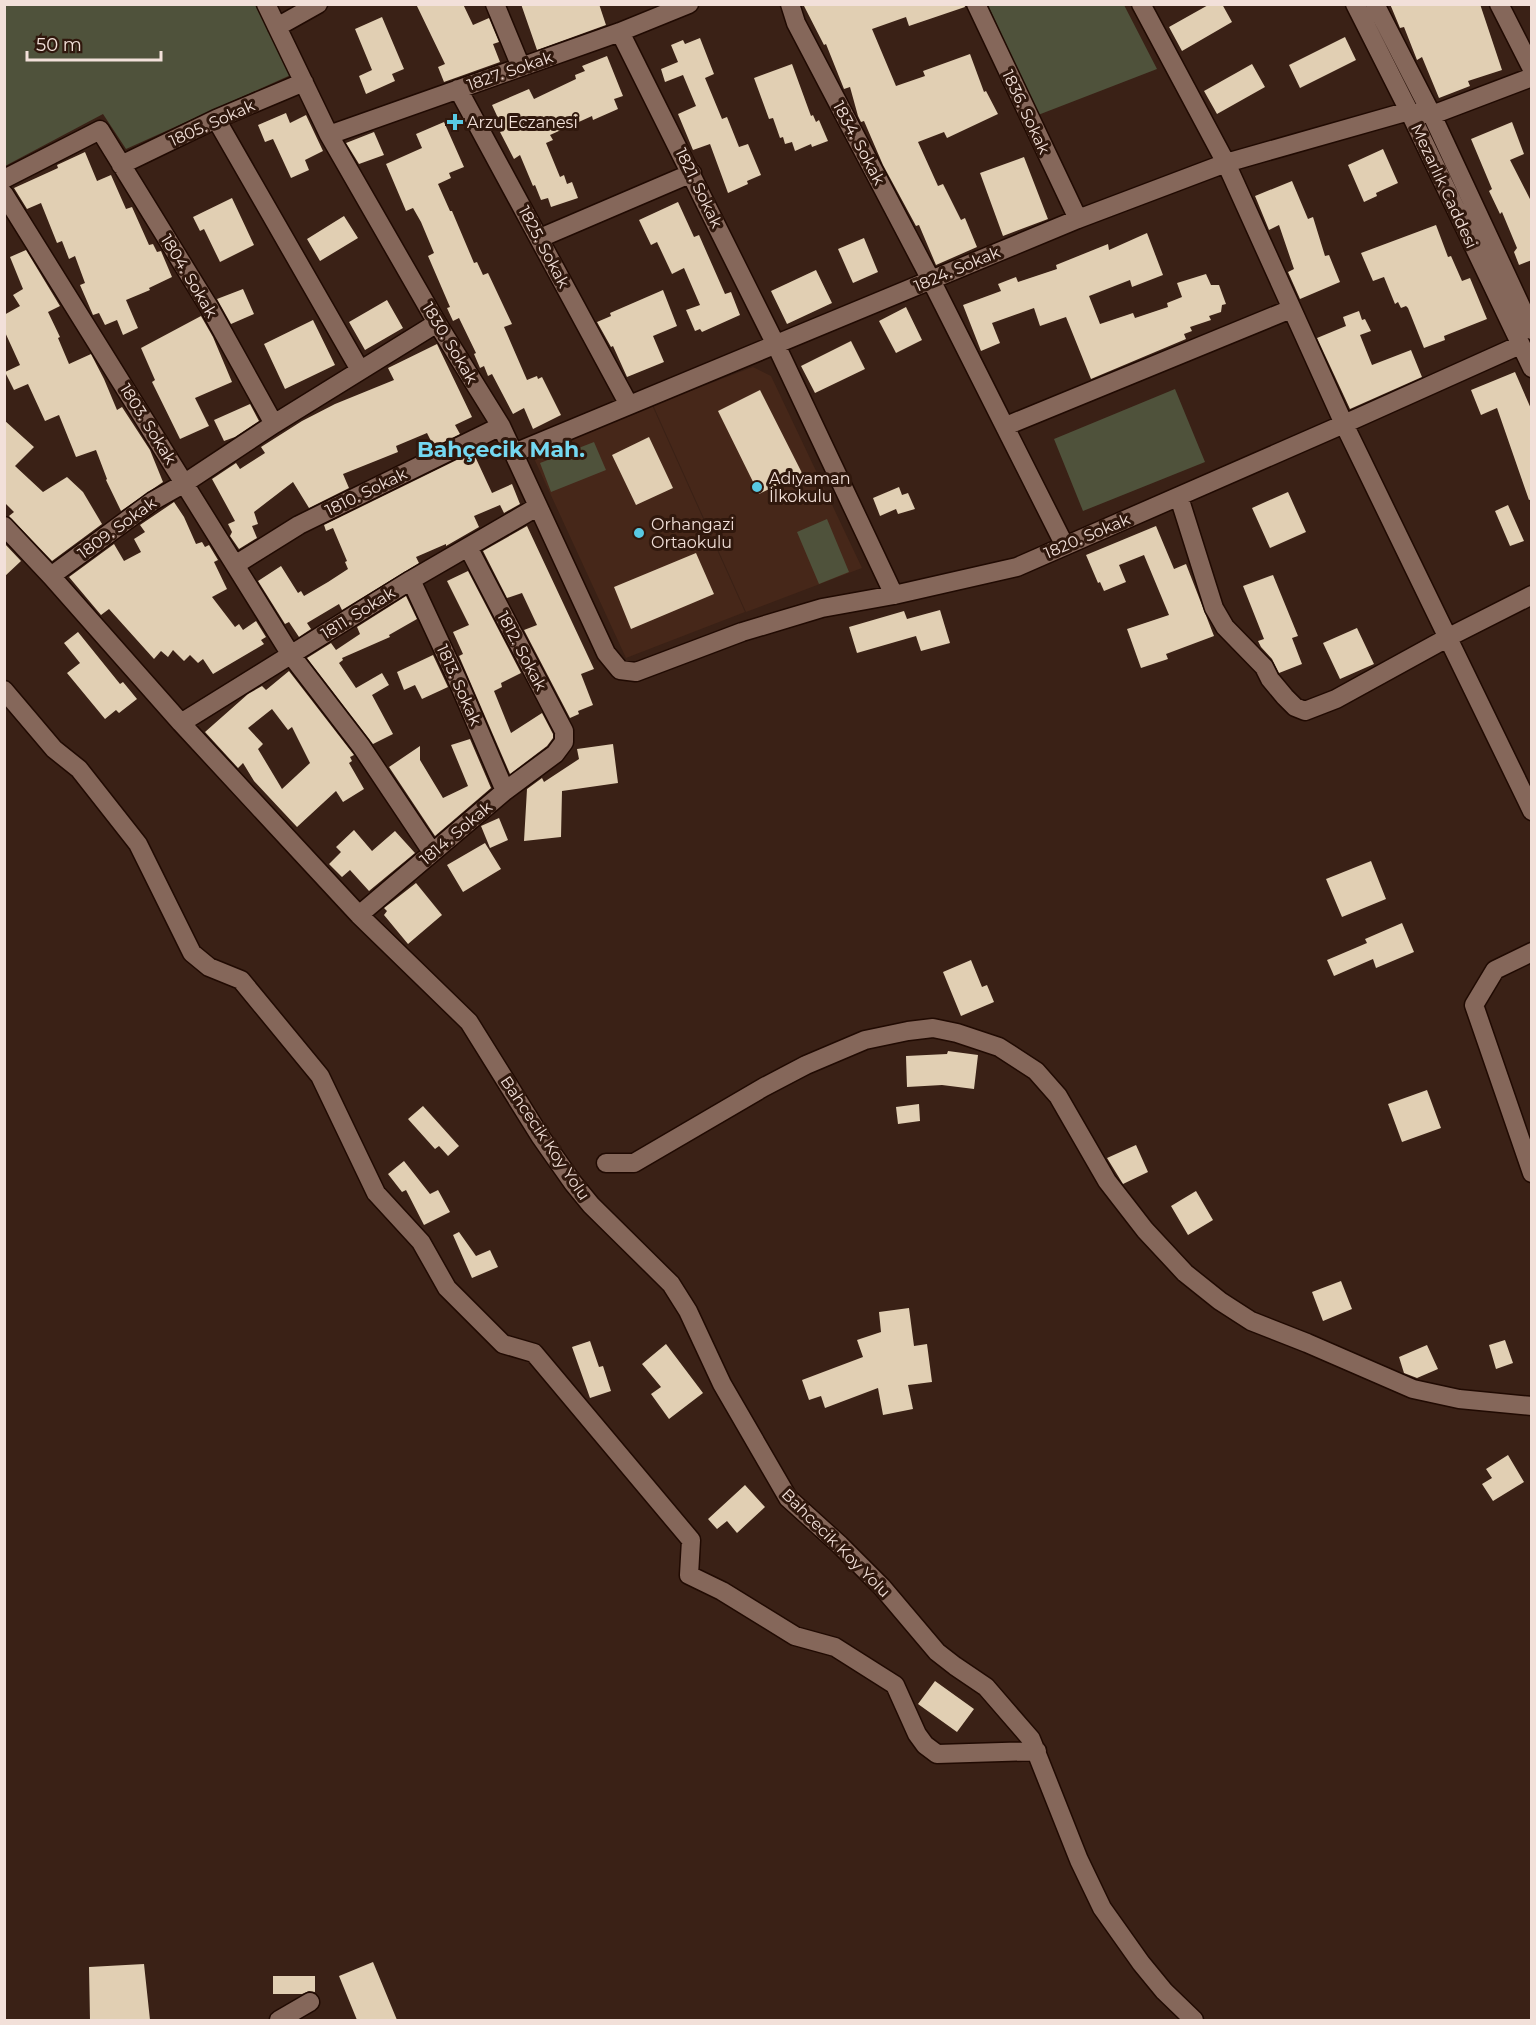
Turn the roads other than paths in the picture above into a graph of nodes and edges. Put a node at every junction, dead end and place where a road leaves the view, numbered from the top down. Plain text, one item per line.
1 (266, 4) edge
2 (318, 4) edge
3 (495, 4) edge
4 (690, 4) edge
5 (790, 4) edge
6 (976, 4) edge
7 (1141, 4) edge
8 (1355, 4) edge
9 (1376, 4) edge
10 (1499, 4) edge
11 (277, 27) junction
12 (620, 32) junction
13 (521, 67) junction
14 (1532, 69) edge
15 (1532, 77) edge
16 (304, 82) junction
17 (458, 89) junction
18 (1409, 111) junction
19 (1432, 115) junction
20 (216, 120) junction
21 (329, 135) junction
22 (1226, 163) junction
23 (121, 165) junction
24 (692, 173) junction
25 (4, 179) edge
26 (4, 194) edge
27 (1078, 219) junction
28 (540, 238) junction
29 (932, 280) junction
30 (1292, 309) junction
31 (437, 323) junction
32 (1532, 330) edge
33 (776, 345) junction
34 (1520, 345) junction
35 (1532, 368) edge
36 (360, 370) junction
37 (629, 405) junction
38 (274, 424) junction
39 (1344, 424) junction
40 (501, 426) junction
41 (1006, 426) junction
42 (514, 453) junction
43 (185, 483) junction
44 (1179, 497) junction
45 (537, 507) junction
46 (4, 526) edge
47 (1065, 546) junction
48 (468, 547) junction
49 (235, 565) junction
50 (51, 576) junction
51 (411, 580) junction
52 (894, 595) junction
53 (1532, 595) edge
54 (1447, 638) junction
55 (291, 655) junction
56 (636, 672) joint
57 (4, 690) edge
58 (181, 723) junction
59 (555, 754) joint
60 (505, 791) junction
61 (1532, 811) edge
62 (432, 852) junction
63 (359, 915) junction
64 (1532, 952) edge
65 (606, 1163) dead end
66 (1532, 1173) edge
67 (1532, 1406) edge
68 (1037, 1751) junction
69 (310, 2002) dead end
70 (279, 2020) edge
71 (1194, 2020) edge

1 - 11 street, 1830. Sokak
2 - 11 street
3 - 13 street
4 - 12 street, 1827. Sokak
5 - 29 street, 1834. Sokak
6 - 27 street, 1836. Sokak
7 - 22 street
8 - 18 street, Mezarlık Caddesi
9 - 19 street, Mezarlık Caddesi
10 - 14 street
11 - 16 street, 1830. Sokak
12 - 13 street, 1827. Sokak
12 - 24 street, 1821. Sokak
13 - 17 street, 1827. Sokak
15 - 19 street
16 - 20 street, 1805. Sokak
16 - 21 street, 1830. Sokak
17 - 21 street, 1827. Sokak
17 - 28 street, 1825. Sokak
18 - 19 street
18 - 22 street, 1824. Sokak
18 - 34 street, Mezarlık Caddesi
19 - 32 street, Mezarlık Caddesi
20 - 23 street, 1805. Sokak
20 - 36 street
21 - 31 street, 1830. Sokak
22 - 27 street, 1824. Sokak
22 - 30 street
23 - 25 street, 1804. Sokak
23 - 38 street, 1804. Sokak
24 - 28 street
24 - 33 street, 1821. Sokak
26 - 43 street, 1803. Sokak
27 - 29 street, 1824. Sokak
28 - 37 street, 1825. Sokak
29 - 33 street, 1824. Sokak
29 - 41 street, 1834. Sokak
30 - 39 street
30 - 41 street
31 - 36 street, 1809. Sokak
31 - 40 street, 1830. Sokak
33 - 37 street, 1824. Sokak
33 - 52 street, 1821. Sokak
34 - 35 street, Mezarlık Caddesi
34 - 39 street, 1820. Sokak
36 - 38 street, 1809. Sokak
37 - 42 street, 1824. Sokak
38 - 43 street, 1809. Sokak
39 - 44 street, 1820. Sokak
39 - 54 street
40 - 42 street, 1830. Sokak
40 - 49 street, 1810. Sokak
41 - 47 street, 1834. Sokak
42 - 45 street, 1830. Sokak
43 - 49 street, 1803. Sokak
43 - 50 street, 1809. Sokak
44 - 47 street, 1820. Sokak
44 - 54 street
45 - 48 street, 1811. Sokak
45 - 56 street, 1830. Sokak
46 - 50 street, Bahcecik Koy Yolu
47 - 52 street, 1820. Sokak
48 - 51 street, 1811. Sokak
48 - 59 street, 1812. Sokak
49 - 55 street, 1803. Sokak
50 - 58 street, Bahcecik Koy Yolu
51 - 55 street, 1811. Sokak
51 - 60 street, 1813. Sokak
52 - 56 street, 1820. Sokak
53 - 54 street
54 - 61 street
55 - 58 street, 1811. Sokak
55 - 62 street, 1803. Sokak
57 - 68 street
58 - 63 street, Bahcecik Koy Yolu
59 - 60 street, 1814. Sokak
60 - 62 street, 1814. Sokak
62 - 63 street, 1814. Sokak
63 - 68 street, Bahcecik Koy Yolu
64 - 66 street
65 - 67 street
68 - 71 street, Bahcecik Koy Yolu
69 - 70 street

